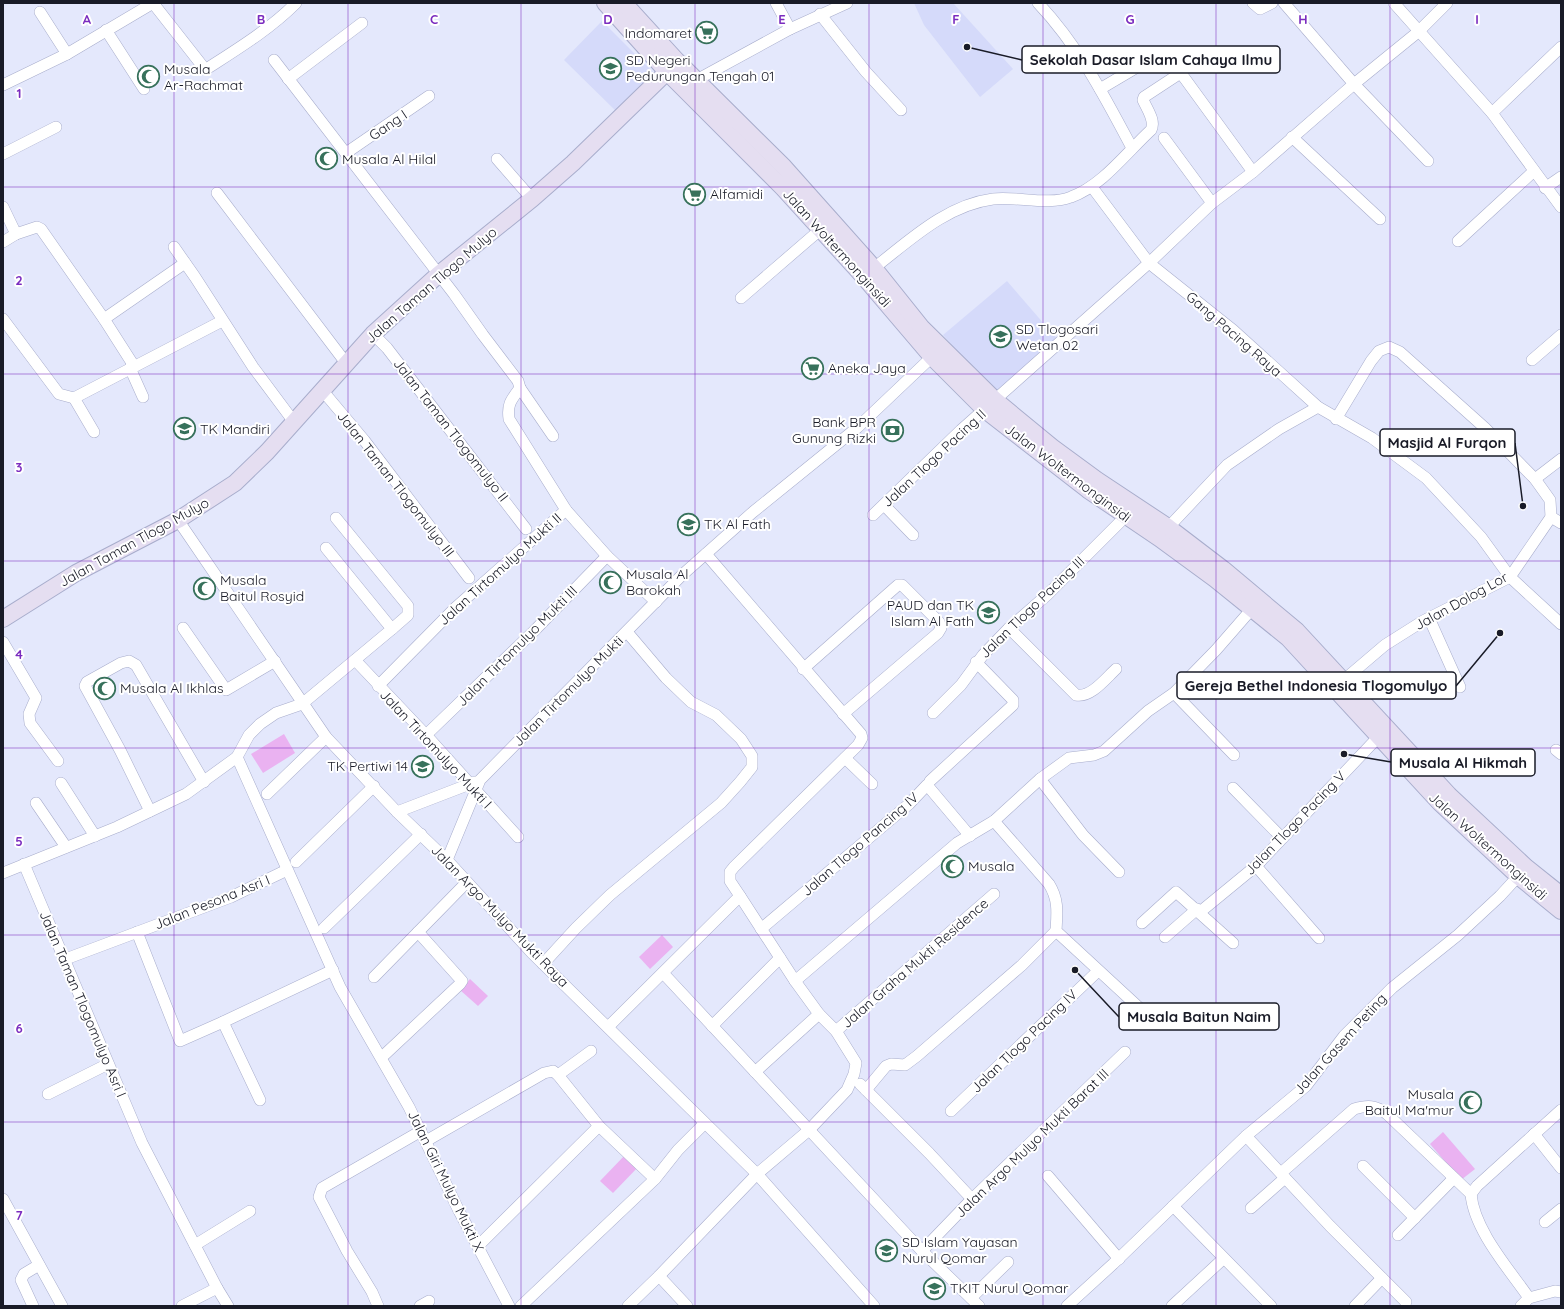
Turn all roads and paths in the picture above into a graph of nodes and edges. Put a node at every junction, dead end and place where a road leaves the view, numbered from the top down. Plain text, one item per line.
1 (153, 3) edge
2 (296, 3) edge
3 (605, 3) edge
4 (624, 3) edge
5 (776, 3) edge
6 (847, 3) edge
7 (1038, 3) edge
8 (1253, 3) edge
9 (1272, 3) edge
10 (1284, 3) edge
11 (1394, 3) edge
12 (1447, 3) edge
13 (40, 12) dead end
14 (820, 14) junction
15 (362, 23) dead end
16 (790, 29) junction
17 (106, 30) junction
18 (1418, 32) junction
19 (1561, 47) edge
20 (67, 54) junction
21 (274, 60) dead end
22 (1149, 60) dead end
23 (672, 67) junction
24 (288, 79) junction
25 (691, 84) junction
26 (1354, 84) junction
27 (3, 85) edge
28 (1100, 88) junction
29 (144, 89) dead end
30 (429, 96) dead end
31 (901, 110) dead end
32 (1492, 113) junction
33 (56, 127) dead end
34 (1292, 137) junction
35 (1164, 138) dead end
36 (1132, 148) junction
37 (346, 153) junction
38 (3, 154) edge
39 (497, 159) dead end
40 (1428, 161) dead end
41 (1253, 172) junction
42 (1534, 172) junction
43 (1561, 177) edge
44 (1092, 187) junction
45 (1545, 188) junction
46 (218, 192) dead end
47 (532, 199) junction
48 (1212, 203) junction
49 (3, 207) edge
50 (1561, 207) edge
51 (1380, 219) dead end
52 (821, 229) junction
53 (16, 234) junction
54 (1458, 241) dead end
55 (3, 242) edge
56 (174, 247) dead end
57 (185, 262) junction
58 (1149, 263) junction
59 (874, 268) junction
60 (439, 274) junction
61 (741, 298) dead end
62 (907, 317) junction
63 (104, 318) junction
64 (222, 321) junction
65 (5, 327) edge
66 (373, 334) junction
67 (1561, 335) edge
68 (937, 353) junction
69 (1532, 360) dead end
70 (346, 363) junction
71 (132, 367) junction
72 (520, 388) junction
73 (322, 390) junction
74 (143, 397) dead end
75 (74, 398) junction
76 (990, 405) junction
77 (1318, 407) junction
78 (1336, 418) junction
79 (294, 422) junction
80 (94, 432) dead end
81 (553, 436) dead end
82 (1561, 459) edge
83 (1534, 479) junction
84 (884, 505) junction
85 (566, 510) junction
86 (1131, 511) junction
87 (872, 515) dead end
88 (1551, 517) junction
89 (336, 518) dead end
90 (178, 520) junction
91 (1561, 523) edge
92 (526, 529) dead end
93 (1164, 533) junction
94 (913, 534) dead end
95 (326, 548) dead end
96 (706, 554) junction
97 (607, 556) junction
98 (1510, 576) junction
99 (469, 578) dead end
100 (656, 602) junction
101 (1256, 605) junction
102 (1429, 618) junction
103 (3, 619) edge
104 (1561, 624) edge
105 (182, 628) dead end
106 (1009, 628) junction
107 (392, 629) junction
108 (627, 632) junction
109 (3, 642) edge
110 (355, 660) junction
111 (275, 661) junction
112 (976, 662) junction
113 (803, 668) junction
114 (1116, 669) dead end
115 (1339, 684) junction
116 (378, 686) junction
117 (1460, 687) dead end
118 (1174, 693) junction
119 (302, 704) junction
120 (933, 713) dead end
121 (843, 714) junction
122 (1382, 733) junction
123 (426, 735) junction
124 (326, 737) junction
125 (1234, 755) dead end
126 (237, 757) junction
127 (845, 758) junction
128 (58, 761) dead end
129 (1040, 779) junction
130 (930, 781) dead end
131 (204, 782) junction
132 (61, 783) dead end
133 (475, 784) junction
134 (872, 784) dead end
135 (374, 786) junction
136 (1233, 788) dead end
137 (267, 794) dead end
138 (36, 803) dead end
139 (150, 811) junction
140 (397, 812) junction
141 (994, 821) junction
142 (421, 834) junction
143 (95, 836) junction
144 (970, 836) junction
145 (518, 838) dead end
146 (1282, 838) junction
147 (66, 847) junction
148 (447, 860) junction
149 (296, 862) dead end
150 (24, 864) junction
151 (1256, 866) junction
152 (287, 870) junction
153 (1119, 872) dead end
154 (1522, 872) junction
155 (3, 873) edge
156 (466, 883) junction
157 (994, 894) dead end
158 (740, 896) junction
159 (1561, 896) edge
160 (1198, 911) junction
161 (1561, 911) edge
162 (1142, 923) dead end
163 (324, 928) dead end
164 (761, 929) junction
165 (1056, 931) junction
166 (137, 932) junction
167 (418, 932) junction
168 (1165, 937) dead end
169 (1319, 938) dead end
170 (1233, 943) dead end
171 (780, 958) junction
172 (63, 960) junction
173 (543, 964) junction
174 (333, 970) junction
175 (1098, 971) junction
176 (663, 973) junction
177 (374, 976) dead end
178 (795, 981) junction
179 (819, 1014) junction
180 (1147, 1015) dead end
181 (223, 1022) junction
182 (712, 1026) junction
183 (608, 1027) junction
184 (836, 1031) junction
185 (591, 1051) dead end
186 (1125, 1052) dead end
187 (382, 1057) junction
188 (108, 1064) junction
189 (755, 1072) junction
190 (558, 1075) junction
191 (48, 1094) dead end
192 (260, 1100) dead end
193 (1561, 1110) edge
194 (951, 1111) dead end
195 (704, 1124) junction
196 (599, 1126) junction
197 (809, 1130) junction
198 (421, 1131) junction
199 (1534, 1134) junction
200 (1246, 1136) junction
201 (426, 1141) junction
202 (1363, 1166) dead end
203 (1561, 1168) edge
204 (756, 1174) junction
205 (1283, 1175) junction
206 (1048, 1176) dead end
207 (655, 1179) junction
208 (1453, 1179) junction
209 (1471, 1194) junction
210 (3, 1199) edge
211 (972, 1199) junction
212 (1173, 1206) junction
213 (1251, 1208) dead end
214 (1561, 1209) edge
215 (250, 1211) dead end
216 (1415, 1218) junction
217 (1545, 1222) dead end
218 (1398, 1235) dead end
219 (195, 1245) junction
220 (478, 1246) junction
221 (922, 1251) junction
222 (1223, 1258) junction
223 (1119, 1259) junction
224 (1008, 1262) dead end
225 (33, 1268) junction
226 (659, 1276) junction
227 (1382, 1278) junction
228 (217, 1288) junction
229 (1561, 1292) edge
230 (975, 1302) edge
231 (1406, 1302) dead end
232 (1525, 1302) edge
233 (33, 1306) edge
234 (62, 1306) edge
235 (182, 1306) edge
236 (228, 1306) edge
237 (378, 1306) edge
238 (509, 1306) edge
239 (521, 1306) edge
240 (628, 1306) edge
241 (687, 1306) edge
242 (874, 1306) edge
243 (1067, 1306) edge
244 (1172, 1306) edge
245 (1270, 1306) edge
246 (1355, 1306) edge

1 - 2 street
1 - 17 street
3 - 23 main road, Jalan Woltermonginsidi
4 - 23 main road, Jalan Woltermonginsidi
5 - 16 street
6 - 14 street
7 - 28 street
8 - 9 street
10 - 26 street
11 - 18 street
12 - 18 street, Jalan Tlogo Pacing II
13 - 20 street
14 - 16 street
14 - 31 street
15 - 24 street
16 - 25 street
17 - 20 street
17 - 29 street
18 - 26 street, Jalan Tlogo Pacing II
18 - 32 street
19 - 32 street
20 - 27 street
21 - 24 street
22 - 28 street
23 - 25 main road, Jalan Woltermonginsidi
23 - 47 main road, Jalan Taman Tlogo Mulyo
24 - 37 street
25 - 52 main road, Jalan Woltermonginsidi
25 - 59 main road, Jalan Woltermonginsidi
26 - 34 street, Jalan Tlogo Pacing II
26 - 40 street
28 - 36 street
30 - 37 street, Gang I
32 - 42 street
33 - 38 street
34 - 41 street, Jalan Tlogo Pacing II
34 - 51 street
35 - 48 street
36 - 41 street
36 - 44 street
37 - 60 street
39 - 47 street
41 - 48 street, Jalan Tlogo Pacing II
42 - 45 street
42 - 54 street
43 - 45 street
44 - 58 street, Gang Pacing Raya
44 - 59 street
45 - 50 street
46 - 70 street
47 - 60 main road, Jalan Taman Tlogo Mulyo
48 - 58 street, Jalan Tlogo Pacing II
49 - 53 street
52 - 61 street
52 - 62 main road, Jalan Woltermonginsidi
53 - 55 street
53 - 63 street
56 - 57 street
57 - 63 street
57 - 64 street
58 - 76 street, Jalan Tlogo Pacing II
58 - 77 street, Gang Pacing Raya
59 - 62 main road, Jalan Woltermonginsidi
60 - 66 main road, Jalan Taman Tlogo Mulyo
60 - 72 street
62 - 68 main road, Jalan Woltermonginsidi
63 - 71 street
64 - 71 street
64 - 79 street
65 - 75 street
66 - 70 main road, Jalan Taman Tlogo Mulyo
66 - 92 street, Jalan Taman Tlogomulyo II
67 - 69 street
68 - 76 main road, Jalan Woltermonginsidi
68 - 96 street, Jalan Tirtomulyo Mukti
70 - 73 main road, Jalan Taman Tlogo Mulyo
71 - 74 street
71 - 75 street
72 - 81 street
72 - 85 street
73 - 79 main road, Jalan Taman Tlogo Mulyo
73 - 99 street, Jalan Taman Tlogomulyo III
75 - 80 street
76 - 84 street, Jalan Tlogo Pacing II
76 - 86 main road, Jalan Woltermonginsidi
77 - 78 street, Gang Pacing Raya
77 - 93 street
78 - 83 street
78 - 98 street, Gang Pacing Raya
79 - 90 main road, Jalan Taman Tlogo Mulyo
82 - 83 street
83 - 88 street
84 - 87 street, Jalan Tlogo Pacing II
84 - 94 street
85 - 97 street, Jalan Tirtomulyo Mukti II
85 - 116 street, Jalan Tirtomulyo Mukti II
86 - 93 main road, Jalan Woltermonginsidi
86 - 106 street, Jalan Tlogo Pacing III
88 - 91 street
88 - 98 street, Jalan Dolog Lor
89 - 107 street
90 - 103 main road, Jalan Taman Tlogo Mulyo
90 - 111 street, Jalan Argo Mulyo Mukti Raya
93 - 101 main road, Jalan Woltermonginsidi
95 - 107 street
96 - 100 street, Jalan Tirtomulyo Mukti
96 - 113 street, Jalan Graha Mukti Residence
97 - 100 street, Jalan Tirtomulyo Mukti II
97 - 123 street, Jalan Tirtomulyo Mukti III
98 - 102 street, Jalan Dolog Lor
98 - 104 street, Gang Pacing Raya
100 - 108 street, Jalan Tirtomulyo Mukti
101 - 115 main road, Jalan Woltermonginsidi
101 - 118 street
102 - 115 street, Jalan Dolog Lor
102 - 117 street
105 - 111 street
106 - 112 street, Jalan Tlogo Pacing III
106 - 114 street
107 - 110 street
108 - 133 street, Jalan Tirtomulyo Mukti
108 - 173 street
109 - 128 street
110 - 116 street, Jalan Tirtomulyo Mukti I
110 - 119 street
111 - 119 street, Jalan Argo Mulyo Mukti Raya
112 - 120 street, Jalan Tlogo Pacing III
112 - 130 street
113 - 121 street, Jalan Graha Mukti Residence
113 - 121 street
115 - 122 main road, Jalan Woltermonginsidi
116 - 123 street, Jalan Tirtomulyo Mukti I
118 - 125 street
118 - 129 street
119 - 124 street, Jalan Argo Mulyo Mukti Raya
119 - 126 street
121 - 127 street, Jalan Graha Mukti Residence
122 - 146 street, Jalan Tlogo Pacing V
122 - 154 main road, Jalan Woltermonginsidi
123 - 133 street, Jalan Tirtomulyo Mukti I
124 - 135 street, Jalan Argo Mulyo Mukti Raya
124 - 137 street
126 - 131 street
126 - 152 street, Jalan Pesona Asri I
127 - 134 street
127 - 158 street, Jalan Graha Mukti Residence
129 - 141 street
129 - 153 street
131 - 139 street
131 - 139 street
132 - 143 street
133 - 140 street, Jalan Tirtomulyo Mukti
133 - 145 street, Jalan Tirtomulyo Mukti I
133 - 148 street, Jalan Tirtomulyo Mukti
135 - 140 street, Jalan Argo Mulyo Mukti Raya
135 - 149 street
136 - 146 street
138 - 147 street
139 - 143 street
140 - 142 street, Jalan Argo Mulyo Mukti Raya
141 - 144 street
141 - 165 street
142 - 148 street, Jalan Argo Mulyo Mukti Raya
142 - 163 street
143 - 147 street
144 - 164 street, Jalan Tlogo Pancing IV
144 - 178 street
146 - 151 street, Jalan Tlogo Pacing V
147 - 150 street
148 - 156 street, Jalan Argo Mulyo Mukti Raya
150 - 155 street
150 - 172 street, Jalan Taman Tlogomulyo Asri I
151 - 160 street, Jalan Tlogo Pacing V
151 - 169 street
152 - 166 street, Jalan Pesona Asri I
152 - 174 street, Jalan Pesona Asri I
154 - 159 main road, Jalan Woltermonginsidi
154 - 161 main road, Jalan Woltermonginsidi
154 - 200 street, Jalan Gasem Peting
156 - 167 street
156 - 173 street, Jalan Argo Mulyo Mukti Raya
157 - 184 street, Jalan Graha Mukti Residence
158 - 164 street, Jalan Graha Mukti Residence
158 - 176 street
160 - 162 street
160 - 168 street, Jalan Tlogo Pacing V
160 - 170 street
164 - 171 street, Jalan Graha Mukti Residence
165 - 175 street
165 - 211 street
166 - 172 street, Jalan Pesona Asri I
166 - 181 street, Jalan Pesona Asri I
167 - 177 street
167 - 187 street
171 - 178 street, Jalan Graha Mukti Residence
171 - 182 street
172 - 188 street, Jalan Taman Tlogomulyo Asri I
173 - 183 street, Jalan Argo Mulyo Mukti Raya
174 - 181 street
174 - 187 street, Jalan Pesona Asri I
175 - 180 street
175 - 194 street, Jalan Tlogo Pacing IV
176 - 182 street
176 - 183 street
178 - 179 street, Jalan Graha Mukti Residence
179 - 184 street, Jalan Graha Mukti Residence
179 - 189 street, Jalan Graha Mukti Residence
181 - 192 street
182 - 189 street
183 - 195 street, Jalan Argo Mulyo Mukti Raya
184 - 197 street, Jalan Graha Mukti Residence
185 - 190 street
186 - 211 street, Jalan Argo Mulyo Mukti Barat III
187 - 198 street, Jalan Giri Mulyo Mukti X
188 - 191 street
188 - 219 street, Jalan Taman Tlogomulyo Asri I
189 - 197 street
190 - 196 street
190 - 201 street
193 - 199 street
195 - 204 street, Jalan Argo Mulyo Mukti Raya
195 - 207 street
196 - 207 street
196 - 220 street
197 - 204 street, Jalan Graha Mukti Residence
197 - 221 street
198 - 201 street, Jalan Giri Mulyo Mukti X
198 - 237 street
199 - 203 street
199 - 209 street
200 - 205 street
200 - 212 street, Jalan Gasem Peting
201 - 220 street, Jalan Giri Mulyo Mukti X
202 - 216 street
204 - 226 street, Jalan Graha Mukti Residence
204 - 242 street, Jalan Argo Mulyo Mukti Raya
205 - 208 street
205 - 213 street
205 - 227 street
206 - 223 street
207 - 239 street
208 - 209 street
208 - 216 street
209 - 232 street
210 - 225 street
211 - 221 street, Jalan Argo Mulyo Mukti Barat III
212 - 222 street
212 - 223 street, Jalan Gasem Peting
214 - 217 street
215 - 219 street
216 - 218 street
219 - 228 street, Jalan Taman Tlogomulyo Asri I
220 - 238 street, Jalan Giri Mulyo Mukti X
221 - 230 street
222 - 244 street
222 - 245 street
223 - 243 street, Jalan Gasem Peting
224 - 230 street
225 - 233 street
225 - 234 street
226 - 240 street, Jalan Graha Mukti Residence
226 - 241 street
227 - 231 street
227 - 246 street
228 - 235 street
228 - 236 street, Jalan Taman Tlogomulyo Asri I
229 - 232 street

